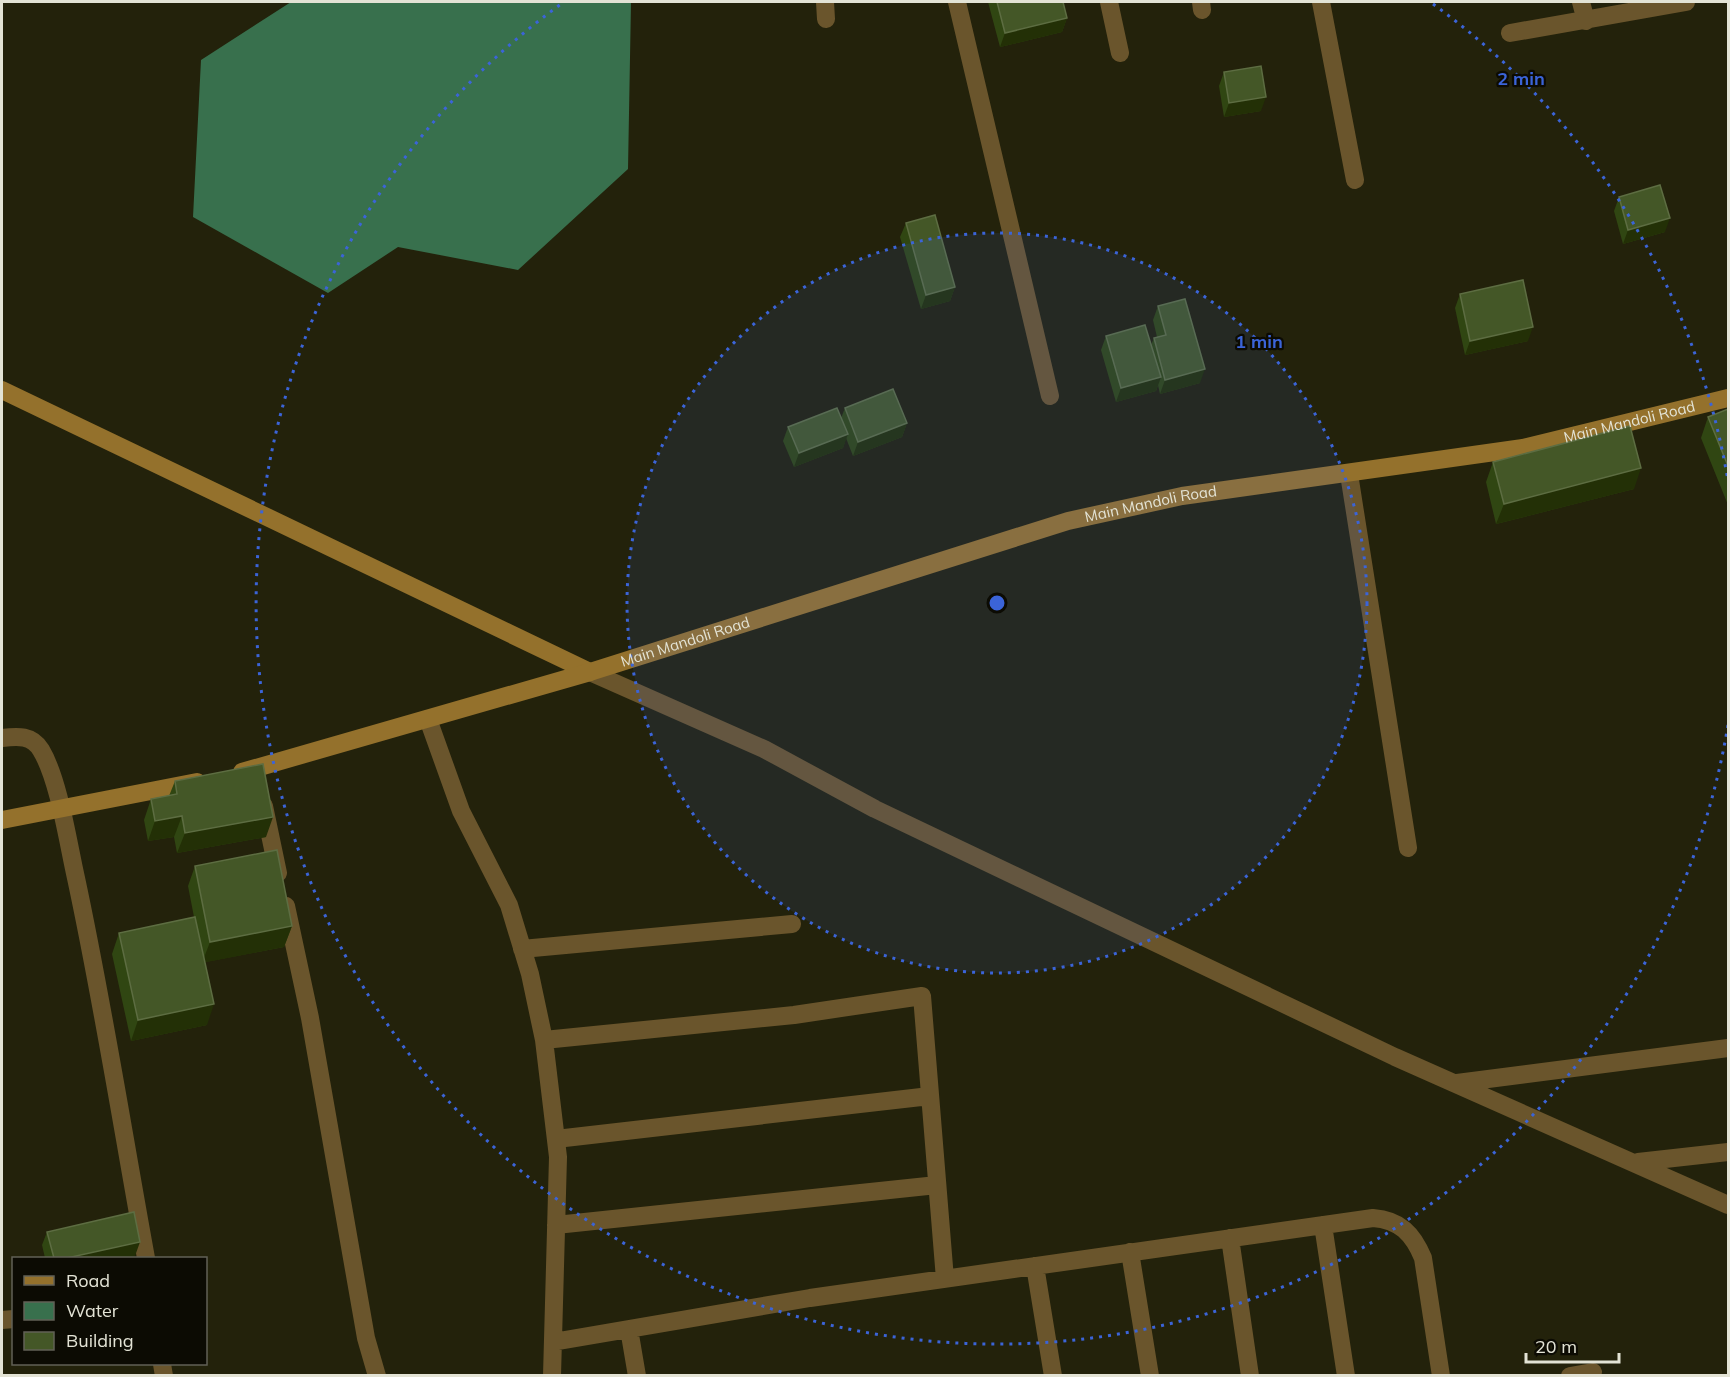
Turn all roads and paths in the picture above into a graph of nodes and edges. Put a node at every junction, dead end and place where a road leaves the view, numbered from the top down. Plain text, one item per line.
1 (957, 2) edge
2 (1109, 2) edge
3 (1321, 2) edge
4 (1581, 2) edge
5 (1686, 2) edge
6 (1586, 21) junction
7 (1510, 33) dead end
8 (1120, 54) dead end
9 (1354, 180) dead end
10 (2, 390) edge
11 (1050, 396) dead end
12 (1728, 398) edge
13 (1349, 474) junction
14 (590, 672) junction
15 (428, 719) junction
16 (2, 738) edge
17 (258, 781) junction
18 (61, 809) junction
19 (2, 820) edge
20 (1408, 848) dead end
21 (792, 924) dead end
22 (522, 949) junction
23 (544, 1040) junction
24 (1728, 1047) edge
25 (1455, 1083) junction
26 (930, 1096) junction
27 (556, 1139) junction
28 (1728, 1152) edge
29 (1636, 1162) junction
30 (937, 1185) junction
31 (1728, 1205) edge
32 (1323, 1225) junction
33 (556, 1226) junction
34 (1230, 1238) junction
35 (1130, 1252) junction
36 (146, 1257) edge
37 (1035, 1266) junction
38 (945, 1279) junction
39 (629, 1329) junction
40 (553, 1342) junction
41 (1593, 1372) dead end
42 (377, 1376) edge
43 (552, 1376) edge
44 (637, 1376) edge
45 (1053, 1376) edge
46 (1150, 1376) edge
47 (1250, 1376) edge
48 (1346, 1376) edge
49 (1441, 1376) edge
50 (1570, 1376) edge

1 - 11 street
2 - 8 street
3 - 9 street
4 - 6 street
5 - 6 street
6 - 7 street
10 - 14 street
12 - 13 street, Main Mandoli Road
13 - 14 street, Main Mandoli Road
13 - 20 street
14 - 15 street, Main Mandoli Road
14 - 25 street
15 - 17 street, Main Mandoli Road
15 - 22 street
16 - 18 street
17 - 18 street, Main Mandoli Road
17 - 42 street
18 - 19 street, Main Mandoli Road
18 - 36 street
21 - 22 street
22 - 23 street
23 - 26 street
23 - 27 street
24 - 25 street
25 - 29 street
26 - 27 street
26 - 30 street
27 - 33 street
28 - 29 street
29 - 31 street
30 - 33 street
30 - 38 street
32 - 34 street
32 - 48 street
32 - 49 street
33 - 40 street
34 - 35 street
34 - 47 street
35 - 37 street
35 - 46 street
37 - 38 street
37 - 45 street
38 - 39 street
39 - 40 street
39 - 44 street
40 - 43 street
41 - 50 street

